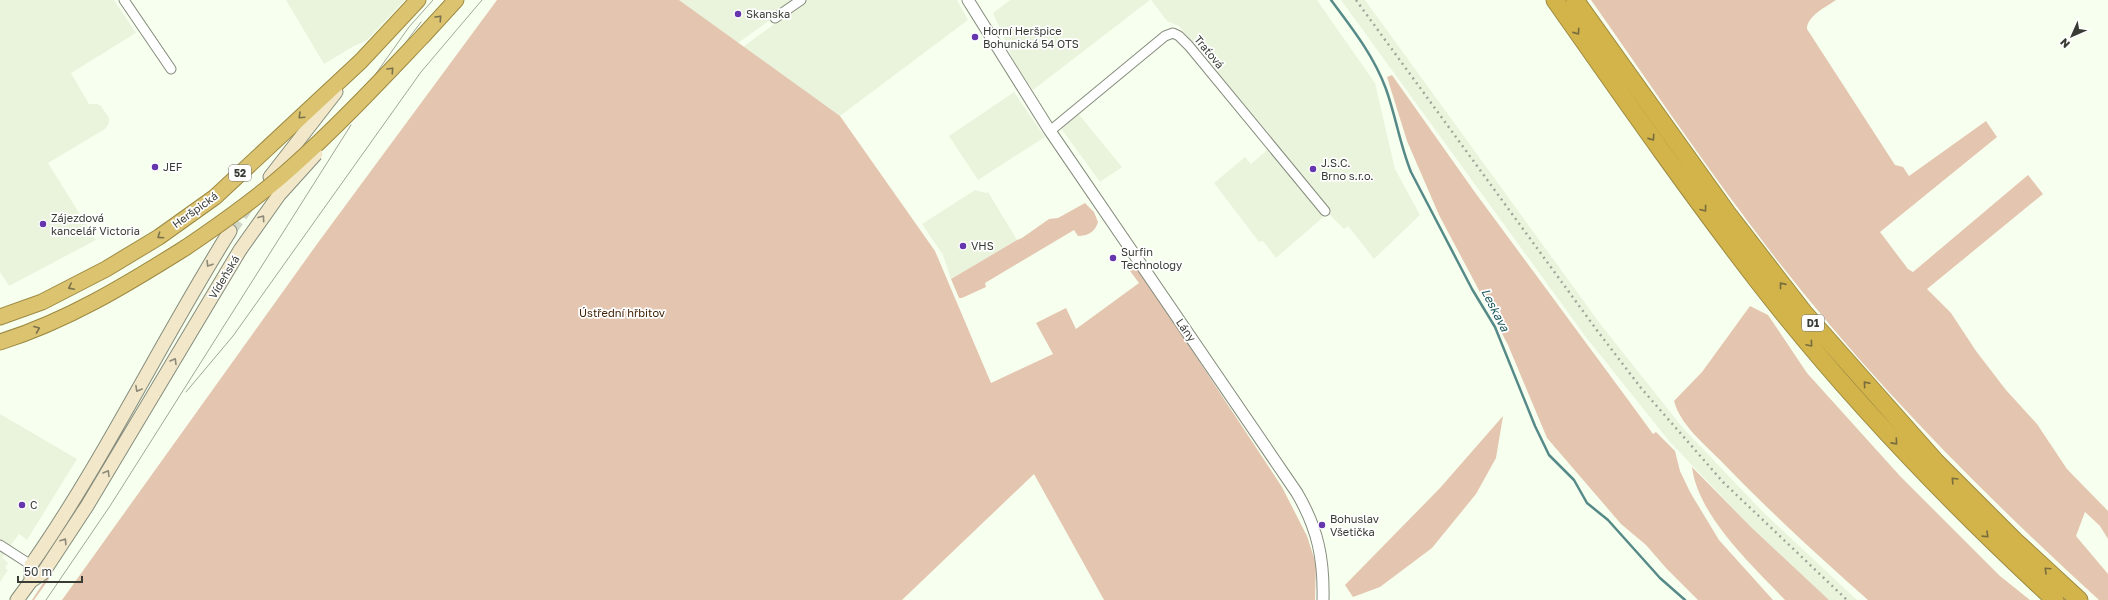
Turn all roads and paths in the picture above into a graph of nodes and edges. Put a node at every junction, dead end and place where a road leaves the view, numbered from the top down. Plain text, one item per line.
1 (124, 0) edge
2 (418, 0) edge
3 (456, 0) edge
4 (801, 0) edge
5 (968, 0) edge
6 (1555, 0) edge
7 (1575, 0) edge
8 (775, 18) dead end
9 (362, 61) junction
10 (171, 69) dead end
11 (364, 99) junction
12 (1050, 131) junction
13 (270, 177) dead end
14 (1325, 211) dead end
15 (230, 231) tunnel mouth
16 (0, 317) edge
17 (0, 342) edge
18 (0, 545) edge
19 (31, 565) junction
20 (31, 580) junction
21 (17, 600) edge
22 (1323, 600) edge
23 (2055, 600) edge
24 (2079, 600) edge

1 - 10 street
2 - 9 highway, 52
11 -> 3 highway, Vídeňská / 52, bridge
4 - 8 street
5 - 12 street, Lány
6 -> 23 highway, D1
24 -> 7 highway, D1
9 - 13 main road
9 -> 16 highway, Heršpická / 52
17 -> 11 highway, 52, bridge
20 -> 11 main road, Vídeňská, bridge
12 - 14 street, Traťová
12 - 22 street, Lány
15 -> 19 main road, Vídeňská
18 - 19 street
19 - 20 main road
20 - 21 main road, Vídeňská

